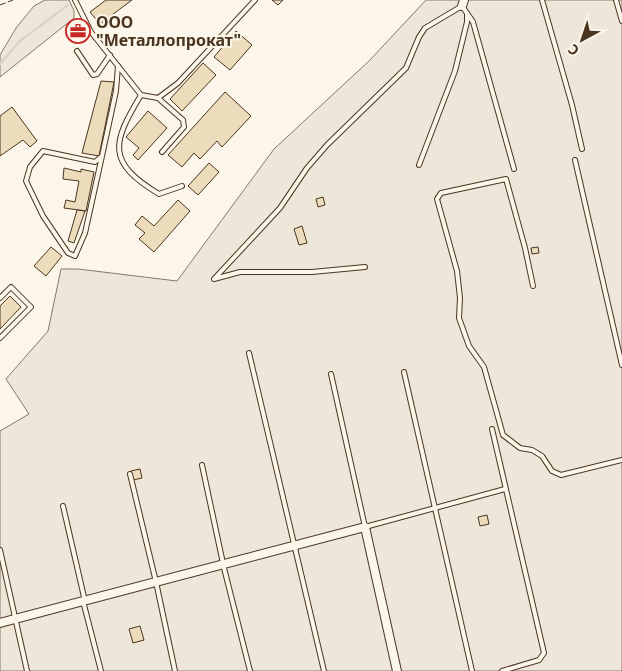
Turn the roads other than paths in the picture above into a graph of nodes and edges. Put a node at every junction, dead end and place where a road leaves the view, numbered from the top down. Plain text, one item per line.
1 (75, 0) edge
2 (255, 0) edge
3 (542, 0) edge
4 (616, 0) edge
5 (463, 3) edge
6 (467, 14) junction
7 (622, 21) edge
8 (76, 51) dead end
9 (110, 55) junction
10 (118, 66) junction
11 (141, 95) junction
12 (158, 98) junction
13 (582, 149) dead end
14 (162, 152) dead end
15 (102, 156) junction
16 (575, 160) dead end
17 (419, 165) dead end
18 (514, 169) dead end
19 (182, 186) dead end
20 (365, 267) dead end
21 (533, 286) dead end
22 (0, 298) edge
23 (0, 338) edge
24 (249, 353) dead end
25 (622, 364) edge
26 (404, 372) dead end
27 (331, 374) dead end
28 (492, 429) dead end
29 (622, 460) edge
30 (202, 465) dead end
31 (130, 474) dead end
32 (505, 489) junction
33 (63, 506) dead end
34 (436, 508) junction
35 (365, 527) junction
36 (293, 546) junction
37 (0, 550) edge
38 (224, 564) junction
39 (156, 582) junction
40 (83, 601) junction
41 (15, 619) junction
42 (0, 623) edge
43 (27, 671) edge
44 (100, 671) edge
45 (175, 671) edge
46 (250, 671) edge
47 (324, 671) edge
48 (397, 671) edge
49 (472, 671) edge
50 (502, 671) edge

1 - 9 lane
2 - 12 lane
3 - 13 lane
4 - 7 lane
5 - 6 lane
5 - 20 lane
6 - 17 lane
6 - 18 lane
8 - 9 lane
9 - 10 lane
10 - 11 lane
10 - 15 lane
11 - 12 lane
11 - 19 lane
12 - 14 lane
15 - 15 lane
16 - 25 lane
21 - 29 lane
22 - 23 lane
24 - 36 lane
26 - 34 lane
27 - 35 lane
28 - 32 lane
30 - 38 lane
31 - 39 lane
32 - 34 lane
32 - 50 lane
33 - 40 lane
34 - 35 lane
34 - 49 lane
35 - 36 street
35 - 48 street
36 - 38 street
36 - 47 lane
37 - 41 lane
38 - 39 street
38 - 46 lane
39 - 40 street
39 - 45 lane
40 - 41 street
40 - 44 lane
41 - 42 street
41 - 43 lane

